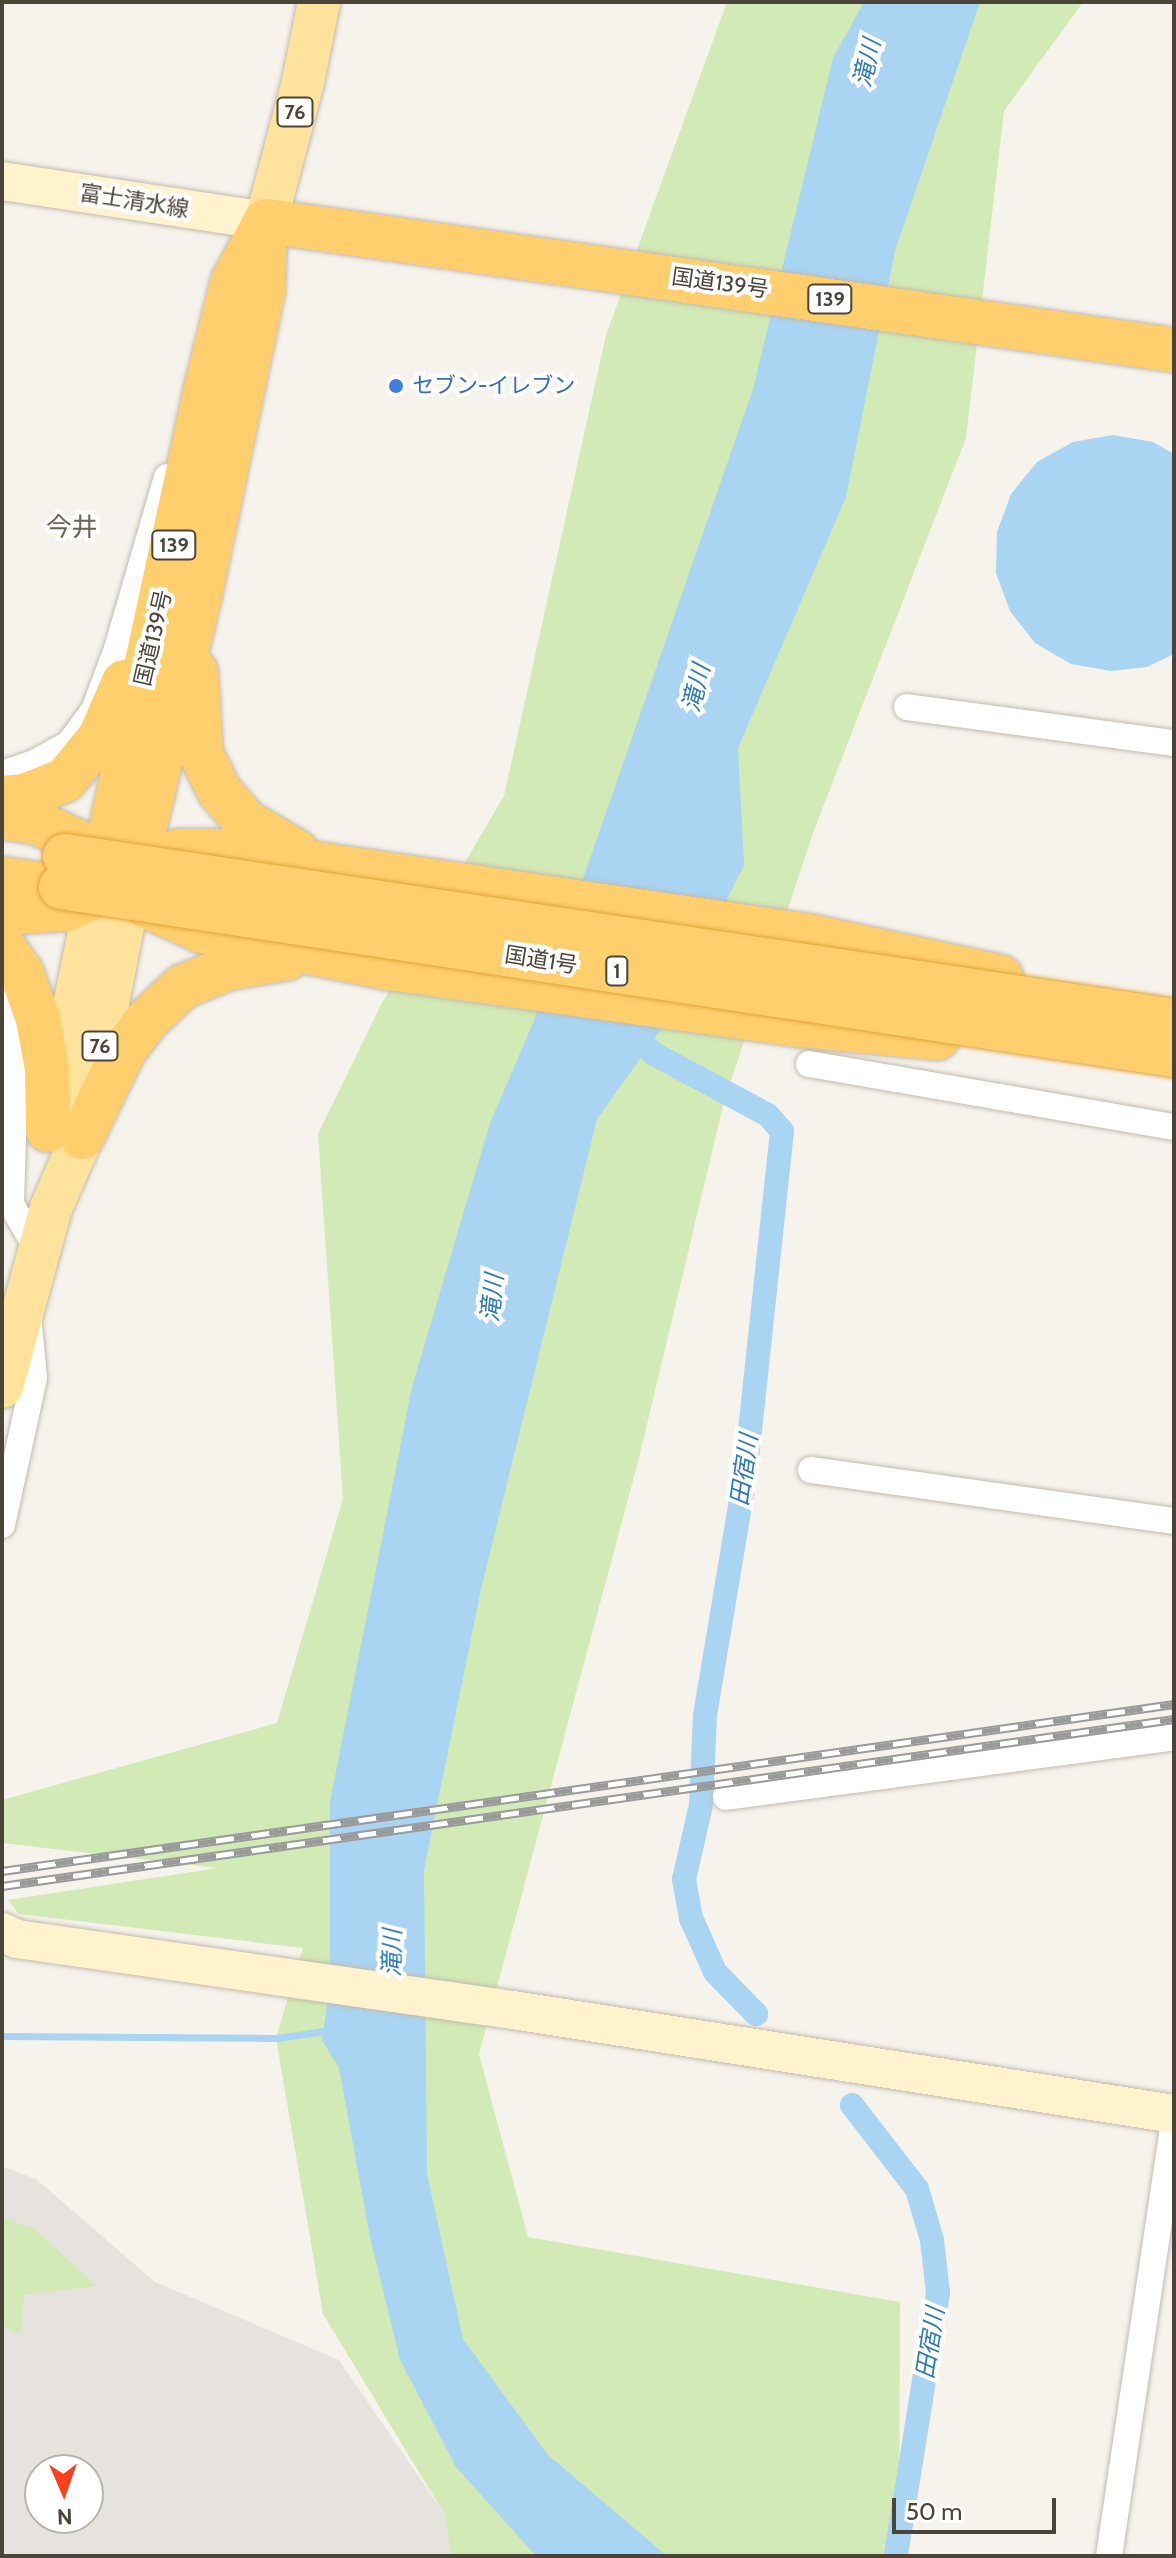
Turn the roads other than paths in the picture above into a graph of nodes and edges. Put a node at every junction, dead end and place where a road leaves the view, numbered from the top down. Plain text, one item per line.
1 (319, 2) edge
2 (2, 181) edge
3 (266, 221) junction
4 (1174, 350) edge
5 (206, 389) junction
6 (183, 588) junction
7 (907, 707) dead end
8 (1174, 743) edge
9 (2, 774) edge
10 (2, 798) edge
11 (2, 817) edge
12 (2, 847) edge
13 (327, 864) junction
14 (117, 878) junction
15 (2, 879) edge
16 (2, 913) edge
17 (2, 945) edge
18 (313, 954) junction
19 (2, 995) edge
20 (1174, 1013) edge
21 (1174, 1021) edge
22 (1174, 1055) edge
23 (1174, 1062) edge
24 (809, 1064) dead end
25 (1174, 1127) edge
26 (65, 1134) junction
27 (38, 1250) junction
28 (26, 1297) junction
29 (2, 1387) edge
30 (811, 1470) dead end
31 (1174, 1521) edge
32 (2, 1525) edge
33 (1174, 1737) edge
34 (726, 1797) dead end
35 (2, 1932) edge
36 (1174, 2114) edge
37 (1174, 2122) edge
38 (1109, 2556) edge

1 - 3 main road, 76
2 - 3 street, 富士清水線
3 - 4 highway, 国道139号 / 139
3 - 5 highway, 国道139号 / 139
3 - 6 highway, 国道139号 / 139
5 - 6 highway, 国道139号 / 139
5 - 9 street
6 - 10 highway
6 - 13 highway
6 - 14 highway, 国道139号 / 139
7 - 8 street
11 - 14 highway, 1
12 - 21 highway, 国道1号 / 1, bridge
13 - 14 highway
13 - 20 highway
14 - 16 highway
14 - 18 highway, 1
14 - 26 main road, 76
15 - 22 highway, 国道1号 / 1, bridge
17 - 26 highway
18 - 23 highway, 1
18 - 26 highway, 1
19 - 27 street
24 - 25 street
26 - 27 main road, 76
27 - 28 main road, 76
28 - 29 main road, 76
28 - 32 street
30 - 31 street
33 - 34 street
35 - 36 street
37 - 38 street

